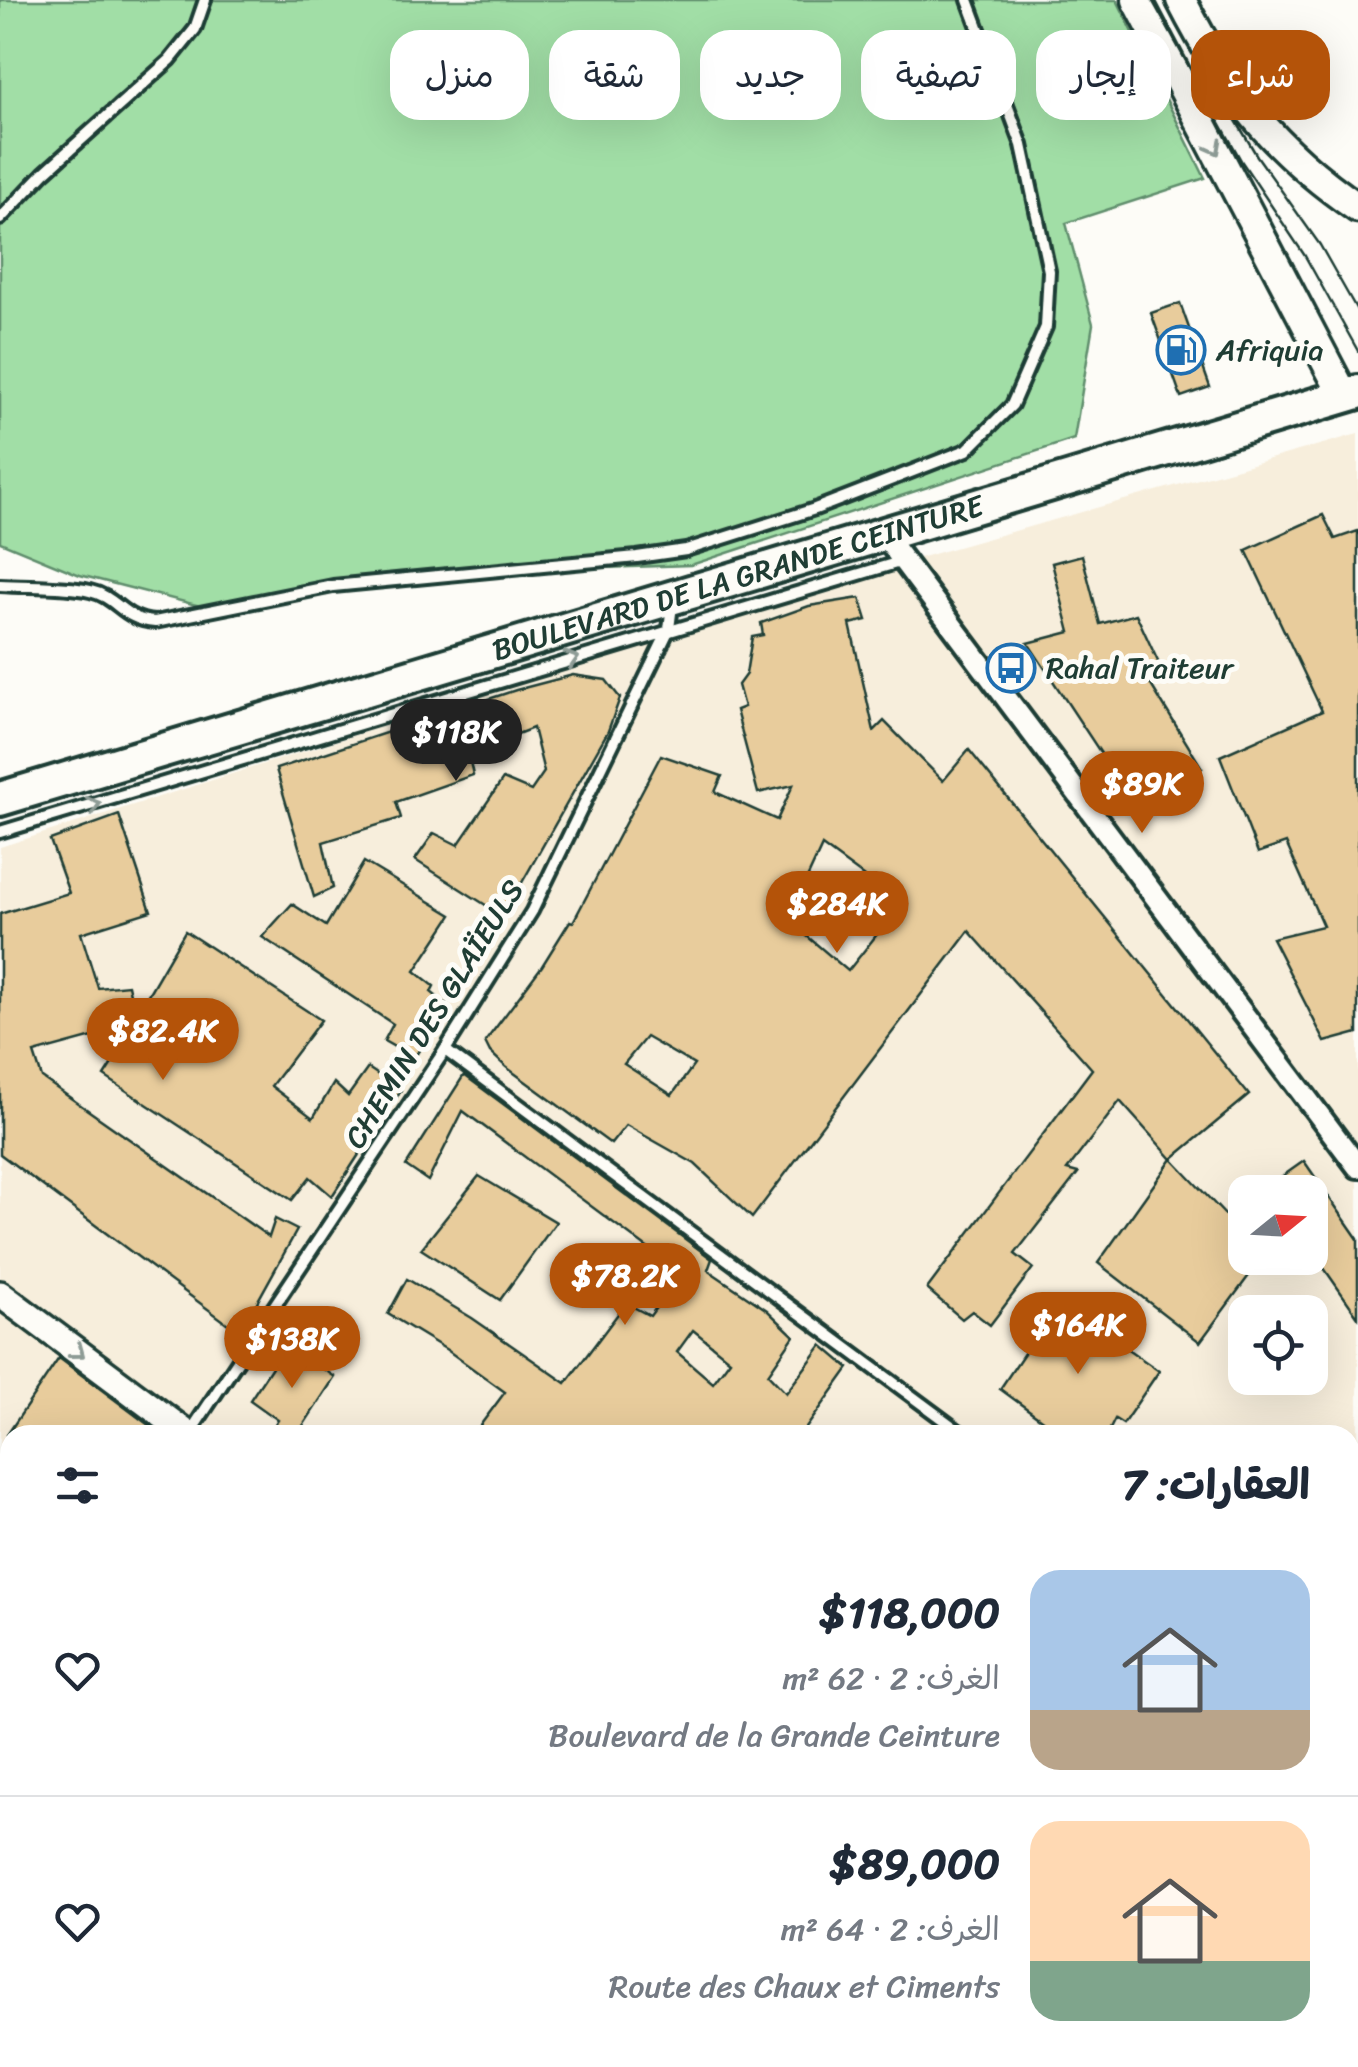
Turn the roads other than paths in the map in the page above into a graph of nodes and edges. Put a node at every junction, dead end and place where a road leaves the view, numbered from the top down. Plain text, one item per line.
1 (204, 0) edge
2 (968, 0) edge
3 (1137, 0) edge
4 (1180, 0) edge
5 (1358, 208) edge
6 (0, 220) edge
7 (1351, 394) edge
8 (893, 548) junction
9 (0, 585) edge
10 (673, 595) junction
11 (669, 629) junction
12 (494, 666) junction
13 (138, 757) junction
14 (154, 787) junction
15 (10, 802) edge
16 (0, 832) edge
17 (445, 1050) junction
18 (1358, 1167) edge
19 (0, 1294) edge
20 (176, 1425) edge
21 (196, 1425) edge
22 (951, 1425) edge

1 - 6 lane
2 - 9 lane
3 -> 7 main road
4 - 5 main road
7 - 8 main road, BOULEVARD DE LA GRANDE CEINTURE
8 - 10 main road, BOULEVARD DE LA GRANDE CEINTURE
8 - 11 lane
8 - 18 street
10 - 11 lane, CHEMIN DES GLAÏEULS
10 - 12 main road, BOULEVARD DE LA GRANDE CEINTURE
12 -> 11 lane
11 - 17 lane, CHEMIN DES GLAÏEULS
12 - 13 main road, BOULEVARD DE LA GRANDE CEINTURE
12 - 14 lane
13 - 14 lane
13 - 15 main road, BOULEVARD DE LA GRANDE CEINTURE
15 -> 14 lane
15 - 16 lane
17 - 21 lane, CHEMIN DES GLAÏEULS
17 - 22 lane
19 -> 20 street

